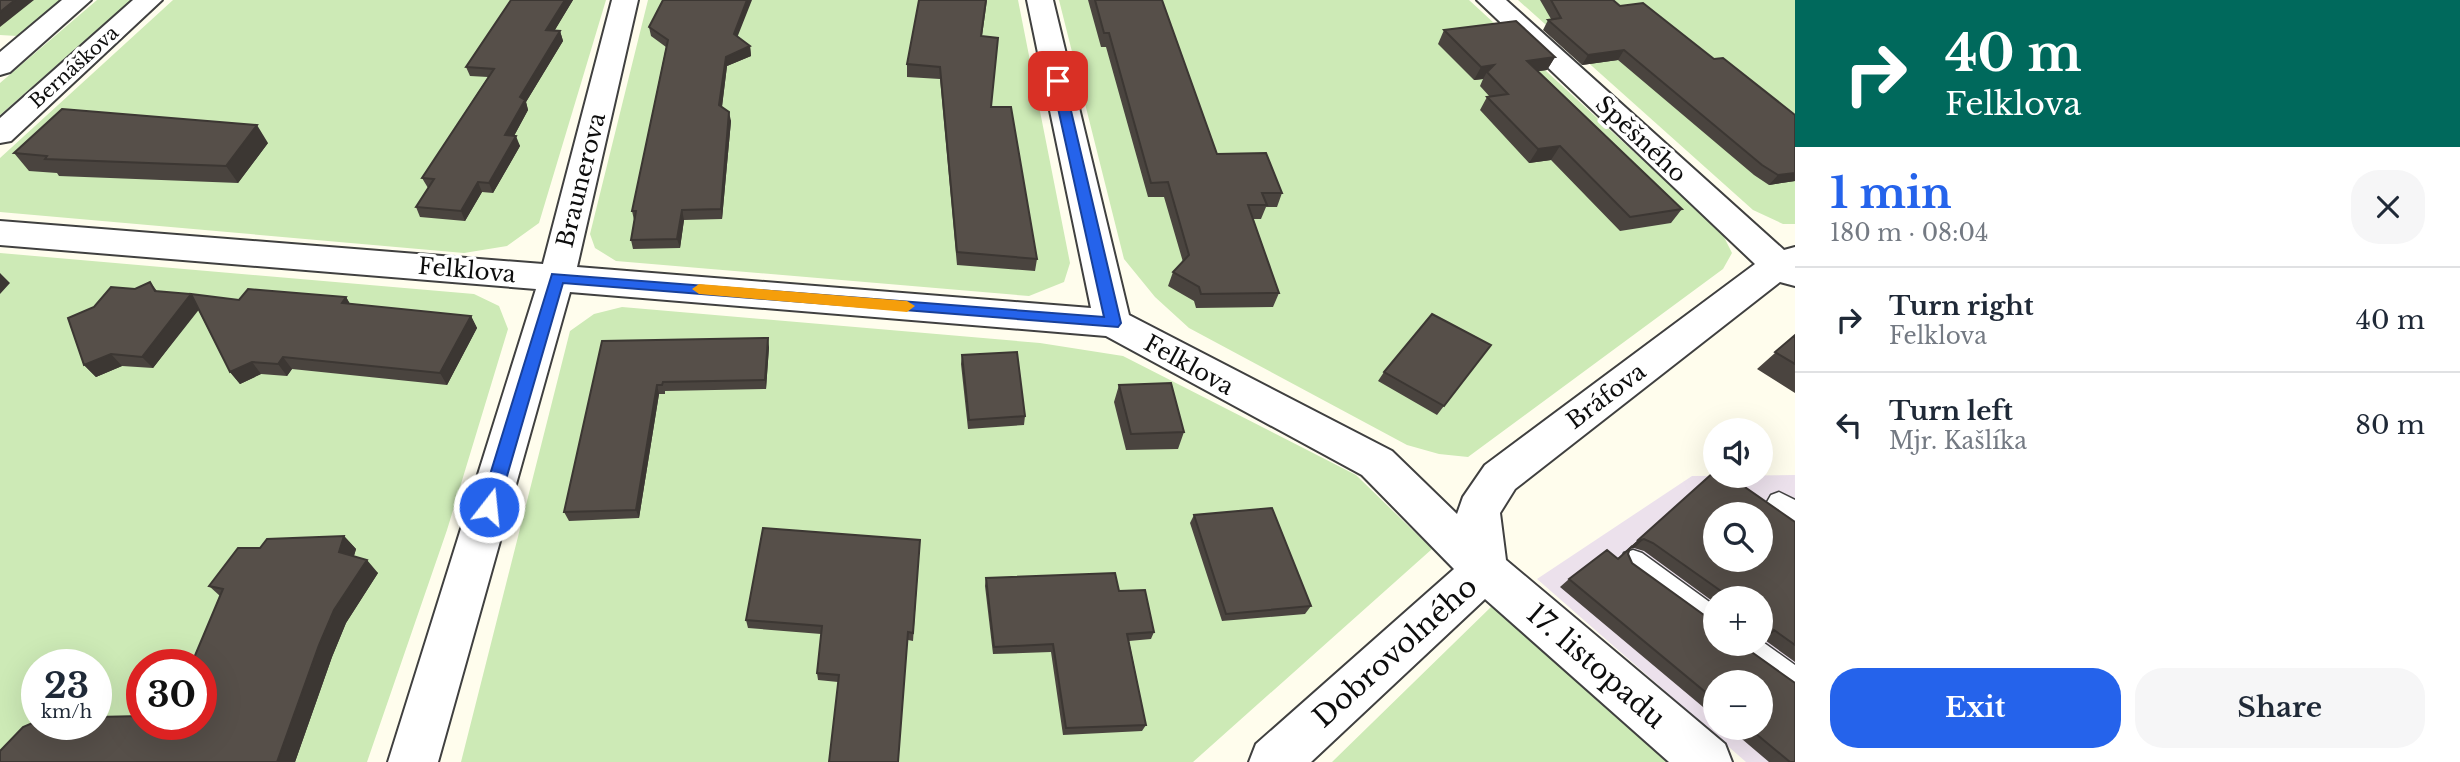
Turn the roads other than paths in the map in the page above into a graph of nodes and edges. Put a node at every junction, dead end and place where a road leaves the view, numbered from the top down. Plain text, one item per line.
1 (78, 0) edge
2 (149, 0) edge
3 (625, 0) edge
4 (1040, 0) edge
5 (1490, 0) edge
6 (0, 65) edge
7 (0, 134) edge
8 (0, 233) edge
9 (1789, 266) edge
10 (557, 277) junction
11 (1113, 323) junction
12 (1633, 561) edge
13 (1485, 570) junction
14 (1703, 612) edge
15 (1761, 656) edge
16 (1795, 681) edge
17 (413, 762) edge
18 (1274, 762) edge
19 (1707, 762) edge

1 - 6 street
2 - 7 street, Bernáškova
3 - 10 street, Braunerova
4 - 11 street
5 - 9 street, Spěšného
8 - 10 street, Felklova
9 - 13 street, Bráfova
10 - 11 street, Felklova
10 - 17 street, Braunerova
11 - 13 street, Felklova
12 - 14 lane
13 - 18 street, Dobrovolného
13 - 19 street, 17. listopadu
15 - 16 lane

